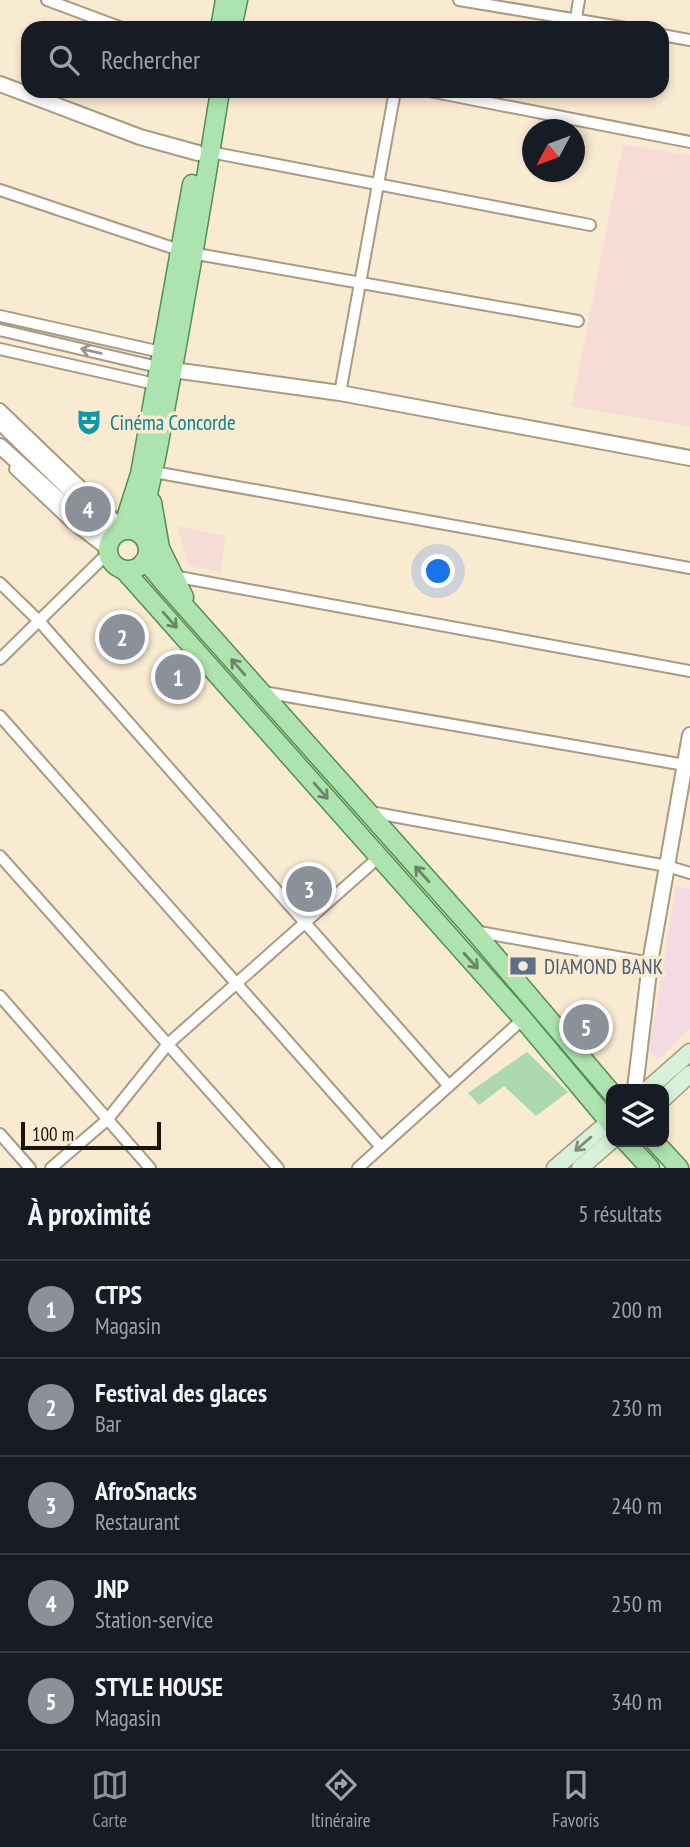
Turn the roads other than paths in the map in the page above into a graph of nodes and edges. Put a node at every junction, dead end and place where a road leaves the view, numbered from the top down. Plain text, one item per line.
1 (47, 0) edge
2 (225, 0) edge
3 (238, 0) edge
4 (459, 0) edge
5 (579, 0) edge
6 (576, 18) junction
7 (103, 21) edge
8 (221, 21) edge
9 (234, 21) edge
10 (591, 21) edge
11 (669, 36) edge
12 (690, 40) edge
13 (0, 84) edge
14 (21, 92) edge
15 (38, 98) edge
16 (208, 98) edge
17 (218, 98) edge
18 (394, 98) edge
19 (465, 98) edge
20 (690, 142) edge
21 (204, 153) junction
22 (378, 184) junction
23 (0, 190) edge
24 (590, 225) dead end
25 (185, 251) junction
26 (360, 283) junction
27 (0, 316) edge
28 (578, 321) dead end
29 (0, 330) edge
30 (0, 349) edge
31 (162, 368) junction
32 (340, 393) junction
33 (0, 409) edge
34 (0, 422) edge
35 (0, 446) edge
36 (0, 454) edge
37 (690, 458) edge
38 (152, 481) junction
39 (143, 536) junction
40 (113, 540) junction
41 (145, 560) junction
42 (690, 568) edge
43 (124, 570) junction
44 (173, 576) junction
45 (0, 583) edge
46 (39, 621) junction
47 (207, 632) junction
48 (0, 659) edge
49 (690, 671) edge
50 (260, 691) junction
51 (0, 716) edge
52 (690, 735) edge
53 (685, 765) junction
54 (366, 811) junction
55 (0, 856) edge
56 (379, 857) junction
57 (667, 866) junction
58 (690, 873) edge
59 (305, 922) junction
60 (474, 931) junction
61 (650, 963) junction
62 (236, 983) junction
63 (0, 996) edge
64 (523, 1019) junction
65 (168, 1044) junction
66 (690, 1052) edge
67 (689, 1077) edge
68 (636, 1084) edge
69 (654, 1084) edge
70 (449, 1086) junction
71 (606, 1086) edge
72 (669, 1094) edge
73 (606, 1116) edge
74 (107, 1120) junction
75 (606, 1126) edge
76 (0, 1134) edge
77 (606, 1145) edge
78 (381, 1147) junction
79 (631, 1147) edge
80 (660, 1147) edge
81 (30, 1168) edge
82 (51, 1168) edge
83 (150, 1168) edge
84 (278, 1168) edge
85 (358, 1168) edge
86 (555, 1168) edge
87 (580, 1168) edge
88 (650, 1168) edge
89 (679, 1168) edge

1 - 7 street
2 - 8 main road
3 - 9 main road
4 - 6 street
5 - 6 street
6 - 10 street
11 - 12 street
13 - 14 street
15 - 21 street
16 - 21 main road
17 - 21 main road
18 - 22 street
19 - 20 street
21 - 22 street
21 - 25 main road
22 - 24 street
22 - 26 street
23 - 25 street
25 - 26 street
25 - 31 main road
26 - 28 street
26 - 32 street
27 - 31 street
31 -> 29 street
30 - 31 street
31 - 32 street
31 - 38 main road
31 - 40 main road
32 - 37 street
33 - 40 street
34 - 40 street
35 - 40 street
36 - 40 street
38 - 39 main road
38 - 42 street
38 - 44 main road
39 - 40 main road
39 - 41 main road
40 - 43 main road
40 - 46 street
41 - 43 main road
41 - 47 main road
43 -> 56 main road
44 - 47 main road
44 - 49 street
45 - 46 street
46 - 48 street
46 - 59 street
50 -> 47 main road
50 - 53 street
50 - 54 main road
51 - 62 street
52 - 53 street
53 - 57 street
54 - 57 street
60 -> 54 main road
55 - 65 street
56 - 59 street
56 -> 64 main road
57 - 58 street
57 - 61 street
59 - 62 street
59 - 70 street
60 - 61 street
60 - 71 main road
61 - 68 street
62 - 65 street
62 - 78 street
63 - 74 street
64 - 70 street
64 - 73 main road
65 - 74 street
65 - 84 street
66 - 69 main road
67 - 72 main road
70 - 78 street
74 - 82 street
74 - 83 street
75 -> 86 main road
76 - 81 street
77 - 87 main road
78 - 85 street
79 - 88 main road
80 - 89 main road

